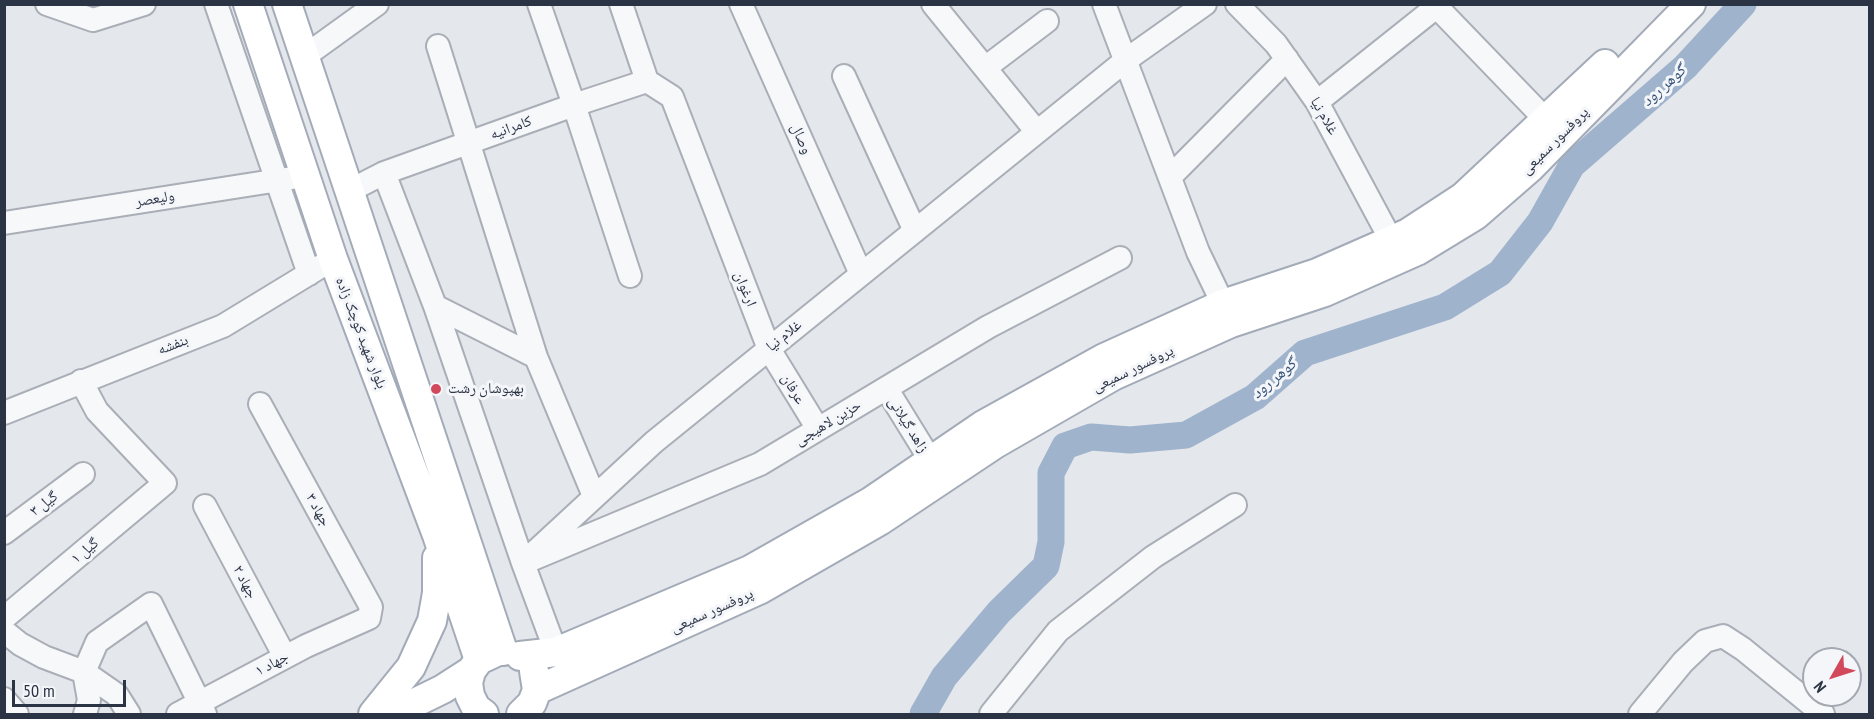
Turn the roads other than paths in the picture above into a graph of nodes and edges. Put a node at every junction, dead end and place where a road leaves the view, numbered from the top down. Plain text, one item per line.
1 (47, 4) edge
2 (144, 4) edge
3 (216, 4) edge
4 (248, 4) edge
5 (287, 4) edge
6 (377, 4) edge
7 (539, 4) edge
8 (621, 4) edge
9 (741, 4) edge
10 (933, 4) edge
11 (1104, 4) edge
12 (1205, 4) edge
13 (1237, 4) edge
14 (1663, 4) edge
15 (1691, 4) edge
16 (1439, 6) edge
17 (1047, 21) dead end
18 (438, 46) dead end
19 (305, 56) junction
20 (1287, 59) junction
21 (1126, 60) junction
22 (985, 68) junction
23 (844, 76) dead end
24 (647, 81) junction
25 (1317, 102) junction
26 (574, 105) junction
27 (1546, 121) junction
28 (1037, 132) junction
29 (468, 144) junction
30 (384, 173) junction
31 (305, 176) junction
32 (1170, 177) junction
33 (278, 180) junction
34 (349, 191) junction
35 (4, 223) edge
36 (915, 231) junction
37 (1391, 240) junction
38 (1120, 258) dead end
39 (321, 267) junction
40 (861, 274) junction
41 (630, 276) dead end
42 (1223, 304) junction
43 (435, 306) junction
44 (769, 349) junction
45 (537, 357) junction
46 (81, 381) junction
47 (886, 388) junction
48 (260, 404) dead end
49 (4, 413) edge
50 (818, 429) junction
51 (931, 461) junction
52 (83, 474) dead end
53 (594, 496) junction
54 (206, 506) dead end
55 (1235, 506) dead end
56 (6, 530) edge
57 (437, 535) junction
58 (524, 563) junction
59 (490, 610) junction
60 (4, 618) edge
61 (369, 618) joint
62 (4, 631) edge
63 (556, 652) junction
64 (285, 657) junction
65 (493, 660) junction
66 (84, 672) junction
67 (537, 690) junction
68 (4, 699) edge
69 (202, 709) edge
70 (398, 711) edge
71 (17, 714) edge
72 (85, 714) edge
73 (129, 714) edge
74 (178, 714) edge
75 (373, 714) edge
76 (435, 714) edge
77 (484, 714) edge
78 (521, 714) edge
79 (991, 714) edge
80 (1640, 714) edge
81 (1823, 714) edge

1 - 2 street
3 - 33 street
4 - 31 main road, بلوار شهید کوچک زاده
5 - 19 main road, بلوار شهید کوچک زاده
6 - 19 street
7 - 26 street
8 - 24 street
9 - 40 street, وصال
10 - 22 street
11 - 21 street
12 - 21 street, غلام نیا
13 - 20 street, غلام نیا
14 - 27 main road, پروفسور سمیعی
15 - 67 main road, پروفسور سمیعی
16 - 25 street
16 - 27 street
17 - 22 street
18 - 29 street
19 - 34 main road, بلوار شهید کوچک زاده
20 - 25 street, غلام نیا
20 - 32 street
21 - 28 street, غلام نیا
21 - 32 street
22 - 28 street
23 - 36 street
24 - 26 street, کامرانیه
24 - 44 street, ارغوان
25 - 37 street, غلام نیا
26 - 29 street, کامرانیه
26 - 41 street
27 - 37 main road, پروفسور سمیعی
28 - 36 street, غلام نیا
29 - 30 street, کامرانیه
29 - 45 street
30 - 34 street, کامرانیه
30 - 43 street
31 - 33 street, ولیعصر
31 - 39 main road, بلوار شهید کوچک زاده
32 - 42 street
33 - 35 street, ولیعصر
33 - 39 street
34 - 59 main road, بلوار شهید کوچک زاده
36 - 40 street, غلام نیا
37 - 42 main road, پروفسور سمیعی
38 - 47 street, حزین لاهیجی
39 - 46 street, بنفشه
39 - 57 main road, بلوار شهید کوچک زاده
40 - 44 street, غلام نیا
42 - 51 main road, پروفسور سمیعی
43 - 45 street
43 - 58 street
44 - 50 street, عرفان
44 - 53 street, غلام نیا
45 - 53 street
46 - 49 street, بنفشه
46 - 60 street, گیل ۱
47 - 50 street, حزین لاهیجی
47 - 51 street, زاهد گیلانی
48 - 61 street, جهاد ۳
50 - 58 street, حزین لاهیجی
51 - 63 main road, پروفسور سمیعی
52 - 56 street, گیل ۳
53 - 58 street, غلام نیا
54 - 64 street, جهاد ۲
55 - 79 street
57 - 65 main road, بلوار شهید کوچک زاده
57 - 75 main road
58 - 63 street
59 - 63 main road
59 - 65 main road, بلوار شهید کوچک زاده
61 - 64 street, جهاد ۱
62 - 66 street
63 - 65 main road, پروفسور سمیعی
64 - 69 street, جهاد ۱
65 - 67 main road
65 - 70 main road
65 - 77 main road
66 - 69 street
66 - 72 street
66 - 73 street
67 - 78 main road
68 - 71 street
69 - 74 street, جهاد ۱
70 - 76 main road
80 - 81 street

